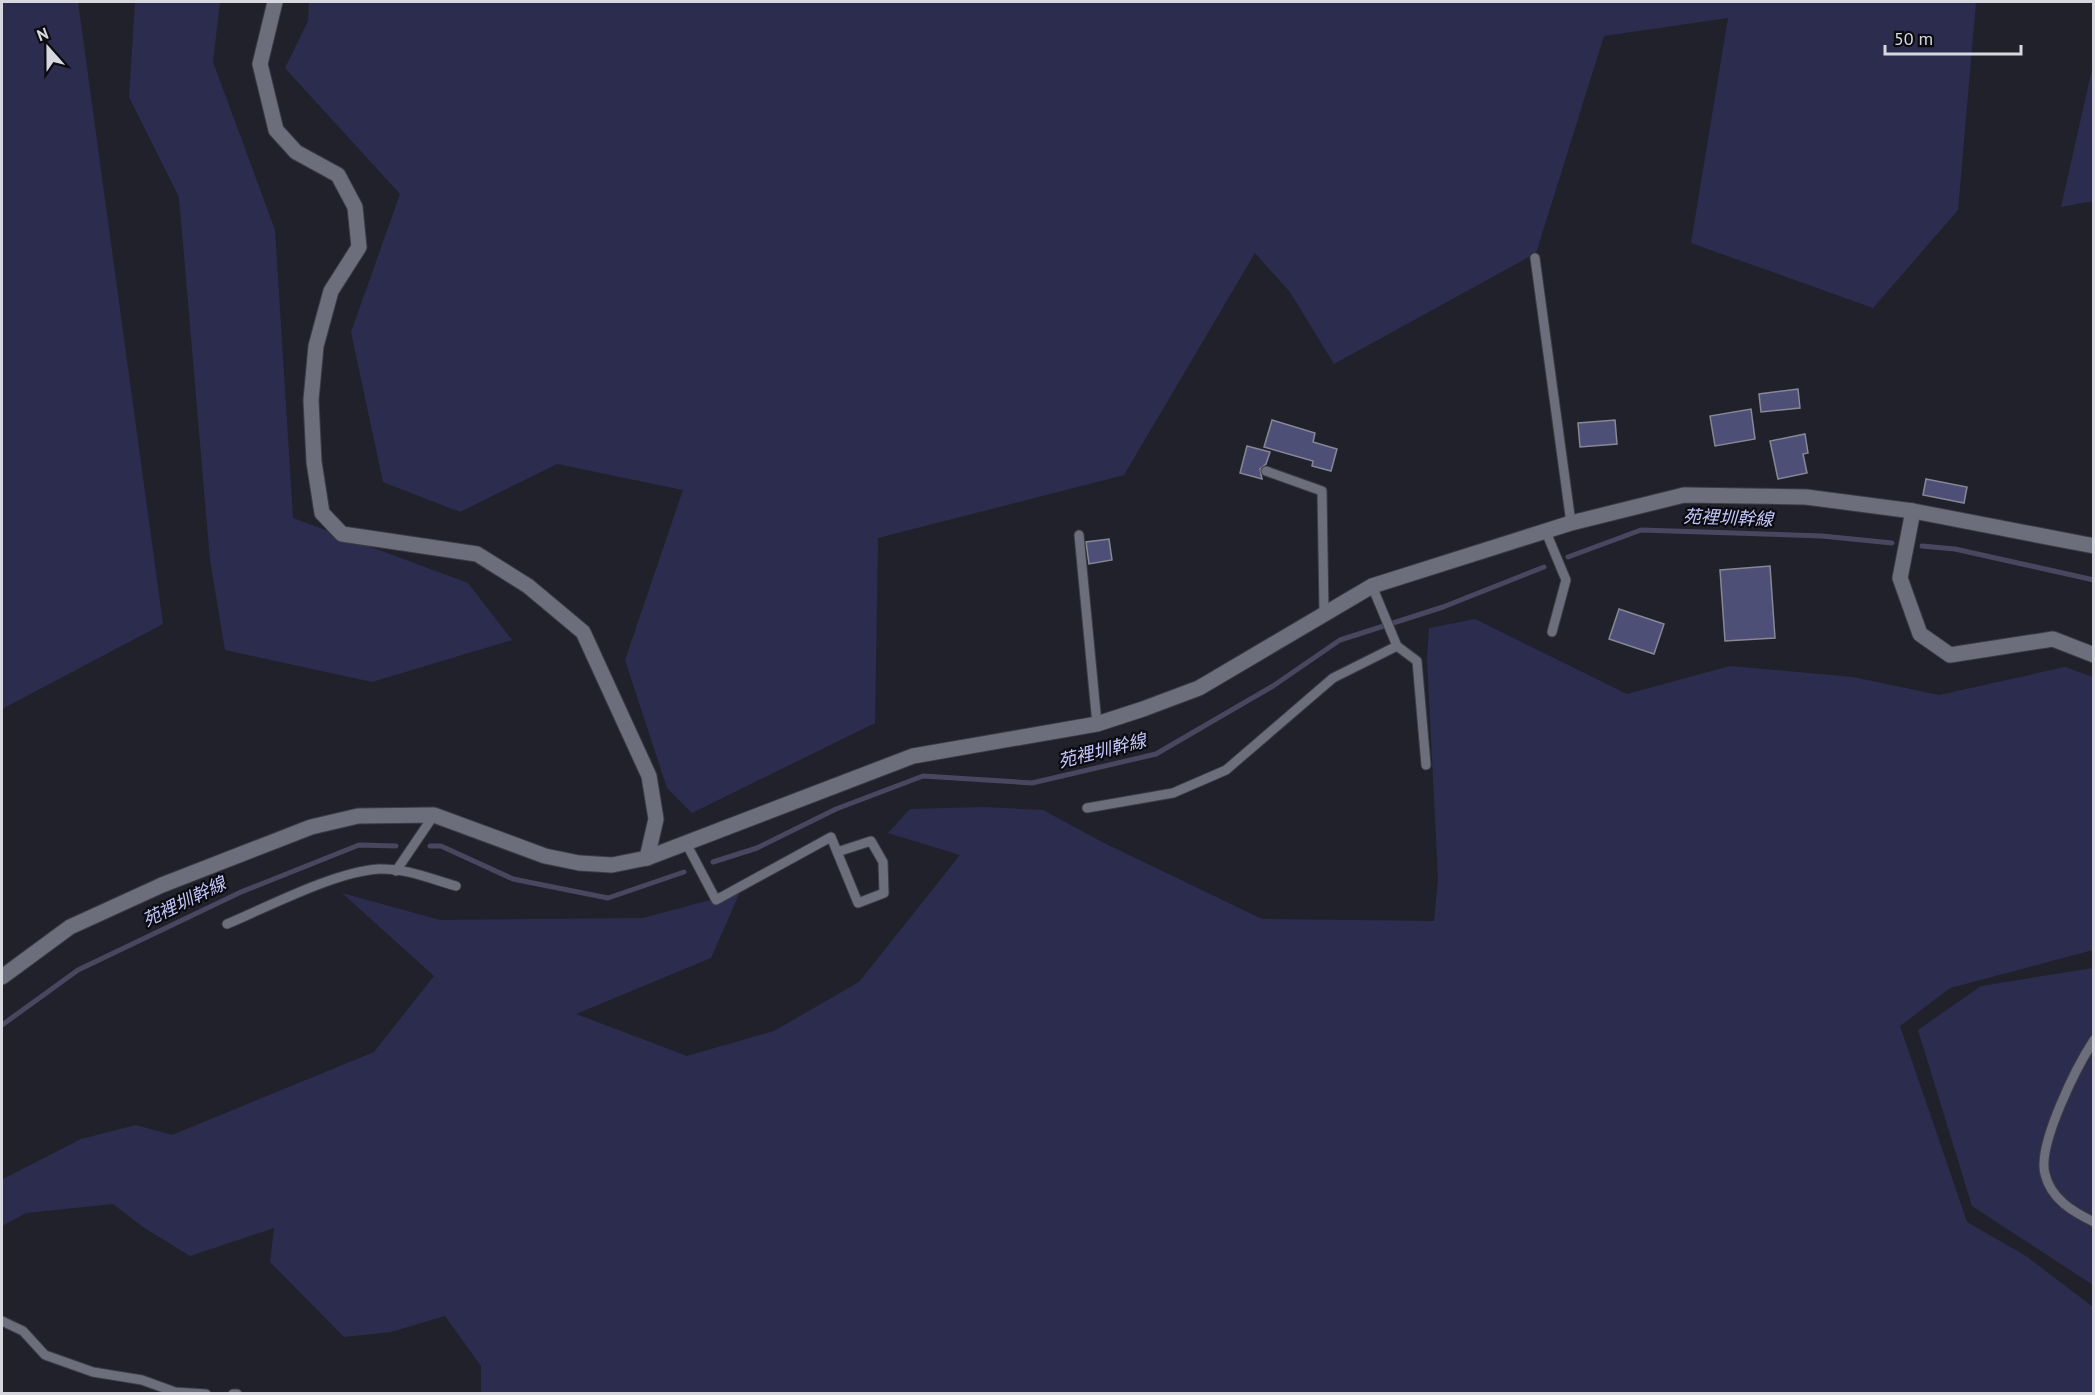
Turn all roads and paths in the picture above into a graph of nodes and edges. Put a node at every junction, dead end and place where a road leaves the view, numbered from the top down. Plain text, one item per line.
1 (275, 2) edge
2 (1535, 258) dead end
3 (1266, 471) dead end
4 (1913, 511) junction
5 (1571, 523) junction
6 (1546, 532) junction
7 (1079, 535) dead end
8 (2094, 546) edge
9 (1372, 586) junction
10 (1324, 612) junction
11 (1552, 632) dead end
12 (1397, 646) junction
13 (2094, 655) edge
14 (1096, 724) junction
15 (1426, 765) dead end
16 (1087, 808) dead end
17 (434, 815) junction
18 (686, 843) junction
19 (837, 852) junction
20 (647, 858) junction
21 (396, 871) junction
22 (456, 886) dead end
23 (227, 924) dead end
24 (2, 977) edge
25 (2094, 1040) edge
26 (2094, 1221) edge
27 (2, 1321) edge
28 (206, 1394) edge
29 (232, 1394) edge
30 (237, 1394) edge

1 - 20 street
2 - 5 lane
3 - 10 lane
4 - 5 street
4 - 8 street
4 - 13 street
5 - 6 street
6 - 9 street
6 - 11 lane
7 - 14 lane
9 - 10 street
9 - 12 lane
10 - 14 street
12 - 15 lane
12 - 16 lane
14 - 18 street
17 - 20 street
17 - 21 lane
17 - 24 street
18 - 19 lane
18 - 20 street
19 - 19 lane
21 - 22 lane
21 - 23 lane
25 - 26 lane
27 - 28 lane
29 - 30 lane

